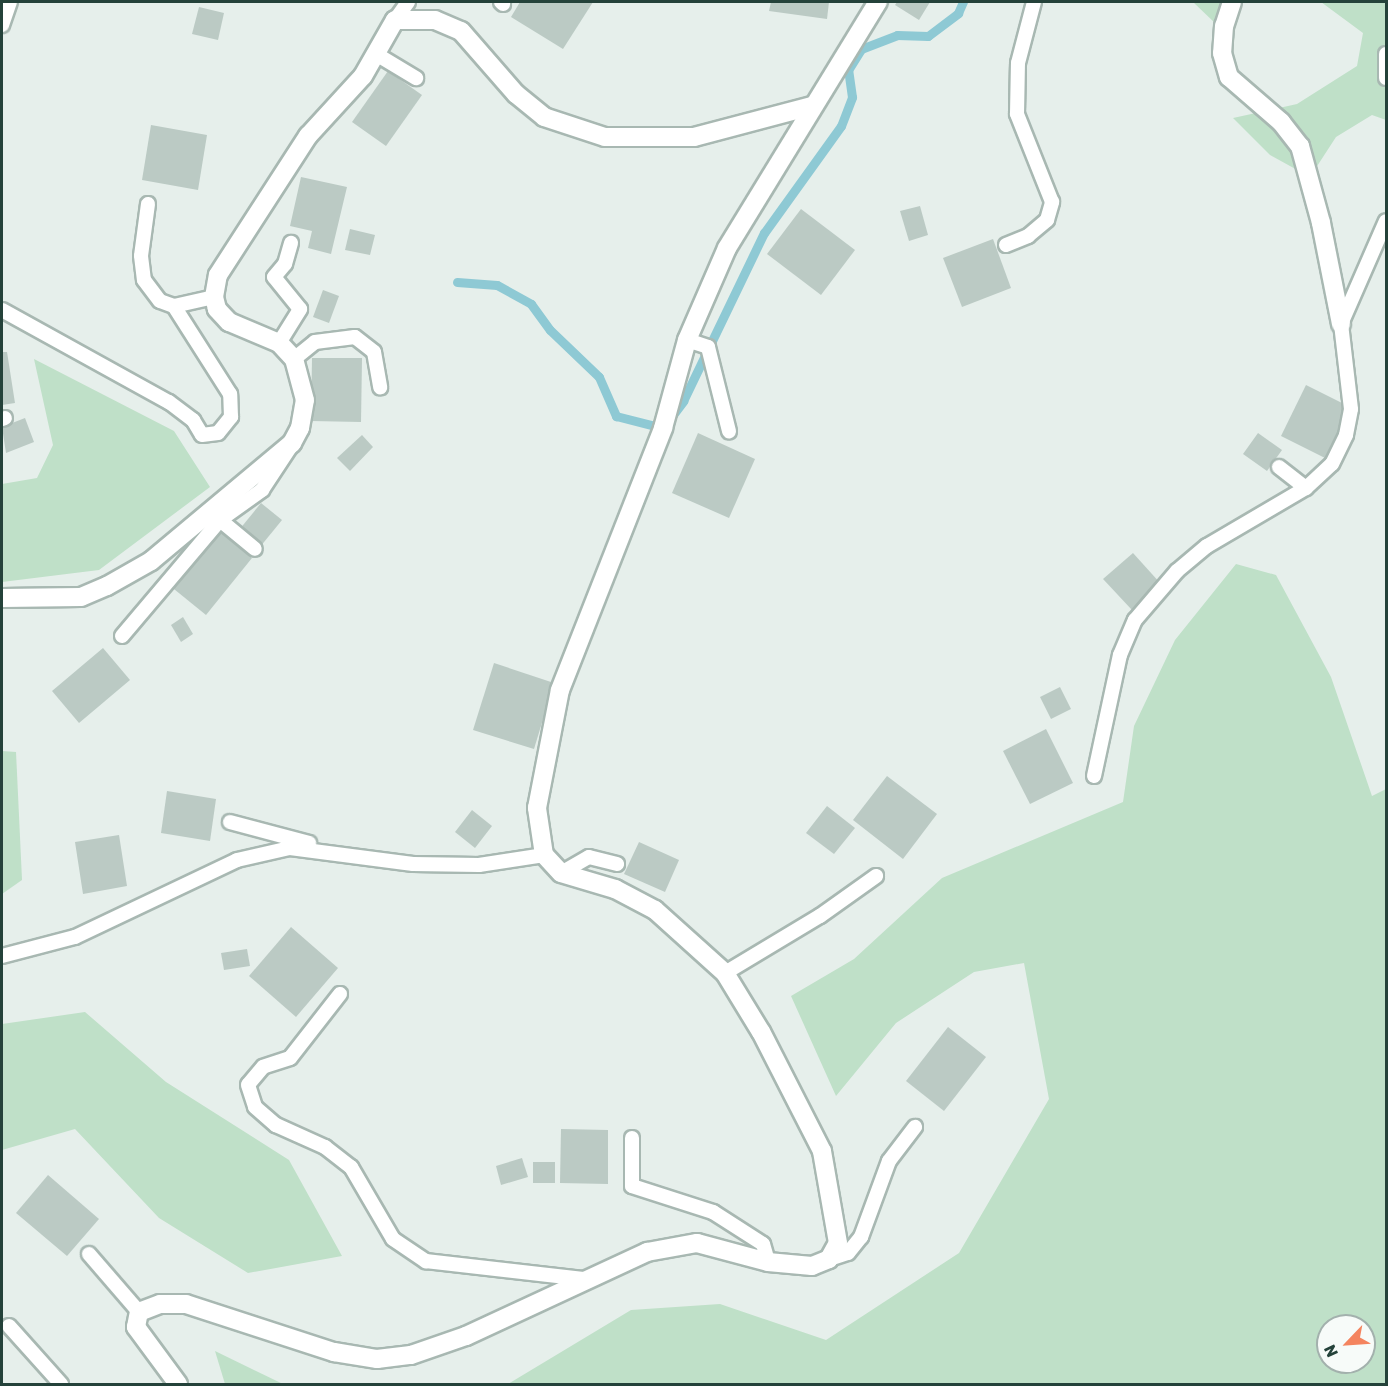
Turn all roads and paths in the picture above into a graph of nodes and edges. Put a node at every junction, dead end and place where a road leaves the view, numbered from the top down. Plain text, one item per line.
1 (10, 2) edge
2 (408, 2) edge
3 (878, 2) edge
4 (1034, 2) edge
5 (1232, 2) edge
6 (395, 20) junction
7 (2, 25) edge
8 (376, 54) junction
9 (1386, 54) edge
10 (416, 78) dead end
11 (1386, 78) edge
12 (811, 106) junction
13 (148, 204) dead end
14 (1386, 221) edge
15 (291, 243) dead end
16 (1006, 245) dead end
17 (214, 297) junction
18 (174, 306) junction
19 (2, 310) edge
20 (1341, 324) junction
21 (687, 339) junction
22 (279, 343) junction
23 (294, 359) junction
24 (380, 387) dead end
25 (729, 431) dead end
26 (292, 443) junction
27 (1279, 467) dead end
28 (1306, 488) junction
29 (220, 520) junction
30 (255, 549) dead end
31 (2, 598) edge
32 (122, 636) dead end
33 (1094, 776) dead end
34 (230, 822) dead end
35 (347, 853) junction
36 (544, 855) junction
37 (617, 864) dead end
38 (561, 873) junction
39 (876, 876) dead end
40 (2, 956) edge
41 (725, 973) junction
42 (340, 994) dead end
43 (915, 1127) dead end
44 (632, 1138) dead end
45 (89, 1254) dead end
46 (829, 1259) junction
47 (768, 1262) junction
48 (584, 1279) junction
49 (139, 1312) junction
50 (9, 1326) dead end
51 (61, 1384) edge
52 (178, 1384) edge

1 - 7 lane
2 - 6 lane
3 - 12 street
4 - 16 lane
5 - 20 street
6 - 8 street
6 - 12 street
8 - 10 lane
8 - 17 street
9 - 11 lane
12 - 21 street
13 - 18 lane
14 - 20 lane
15 - 22 lane
17 - 18 lane
17 - 22 street
18 - 19 lane
20 - 28 lane
21 - 25 lane
21 - 36 street
22 - 23 street
23 - 24 lane
23 - 26 street
26 - 29 lane
26 - 31 street
27 - 28 lane
28 - 33 lane
29 - 30 lane
29 - 32 lane
34 - 35 lane
35 - 36 lane
35 - 40 lane
36 - 38 street
37 - 38 lane
38 - 41 street
39 - 41 lane
41 - 46 street
42 - 48 lane
43 - 46 lane
44 - 47 lane
45 - 49 lane
46 - 47 street
47 - 48 street
48 - 49 street
49 - 52 street
50 - 51 lane

